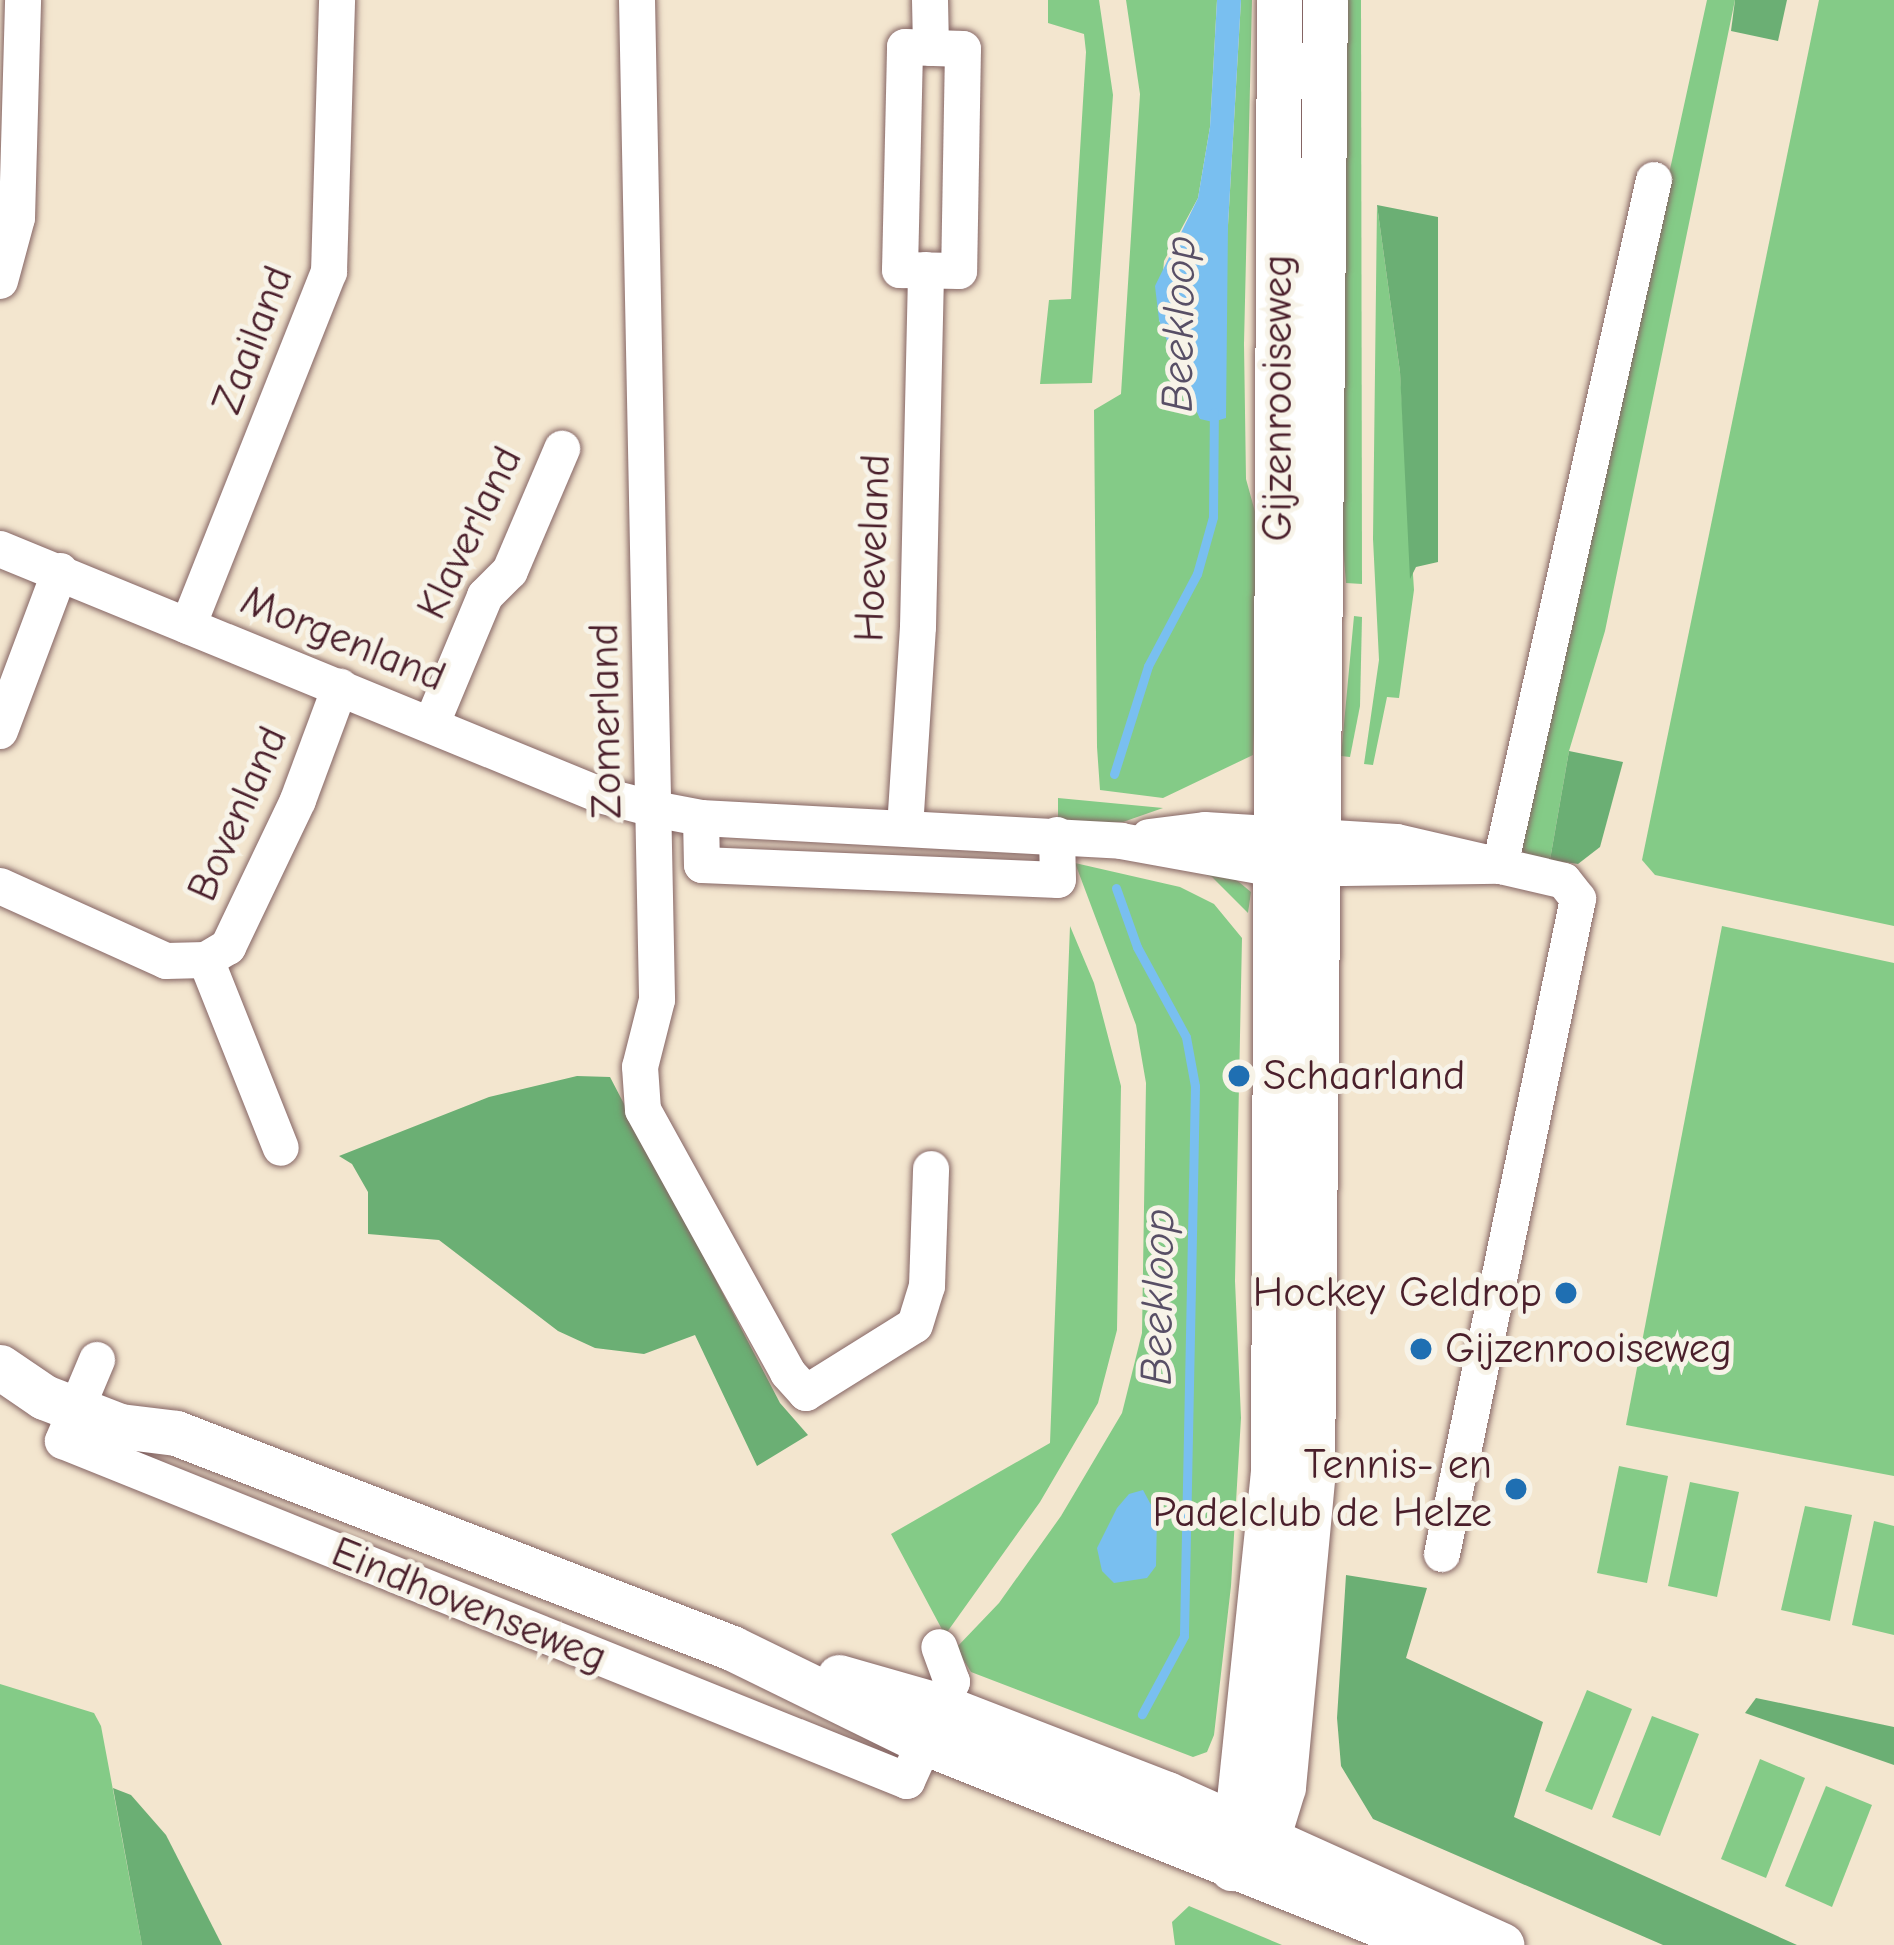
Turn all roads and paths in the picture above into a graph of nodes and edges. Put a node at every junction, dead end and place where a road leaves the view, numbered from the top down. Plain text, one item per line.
1 (23, 0) edge
2 (337, 0) edge
3 (637, 0) edge
4 (930, 0) edge
5 (1279, 0) edge
6 (1325, 0) edge
7 (931, 48) junction
8 (1654, 180) dead end
9 (926, 270) junction
10 (0, 281) edge
11 (562, 449) dead end
12 (0, 549) edge
13 (60, 571) junction
14 (188, 626) junction
15 (340, 687) junction
16 (432, 723) junction
17 (0, 731) edge
18 (653, 809) junction
19 (700, 818) junction
20 (905, 828) junction
21 (1057, 835) junction
22 (1297, 851) junction
23 (1500, 866) junction
24 (0, 886) edge
25 (206, 960) junction
26 (281, 1148) dead end
27 (931, 1169) dead end
28 (0, 1365) edge
29 (81, 1398) junction
30 (1442, 1554) dead end
31 (939, 1647) dead end
32 (924, 1743) junction
33 (1250, 1831) junction
34 (1232, 1868) junction
35 (1431, 1945) edge
36 (1502, 1945) edge

1 - 10 street
2 - 14 street, Zaailand
3 - 18 street, Zomerland
4 - 7 street
5 - 22 main road, Gijzenrooiseweg
6 - 22 main road, Gijzenrooiseweg
7 - 9 street
7 - 9 street
8 - 23 street
9 - 20 street, Hoeveland
11 - 16 street, Klaverland
12 - 13 street, Morgenland
13 - 14 street, Morgenland
13 - 17 street
14 - 15 street, Morgenland
15 - 16 street, Morgenland
15 - 25 street, Bovenland
16 - 18 street, Morgenland
18 - 19 street
18 - 27 street, Zomerland
19 - 20 street
19 - 21 street
20 - 21 street
21 - 22 street
22 - 23 street
22 - 33 main road, Gijzenrooiseweg
23 - 30 street
24 - 25 street, Bovenland
25 - 26 street
28 - 29 main road, Eindhovenseweg
29 - 32 street, Eindhovenseweg
29 - 32 main road, Eindhovenseweg
31 - 32 street
32 - 33 main road, Eindhovenseweg
32 - 34 main road, Eindhovenseweg
33 - 34 main road
33 - 36 main road, Eindhovenseweg
34 - 35 main road, Eindhovenseweg

